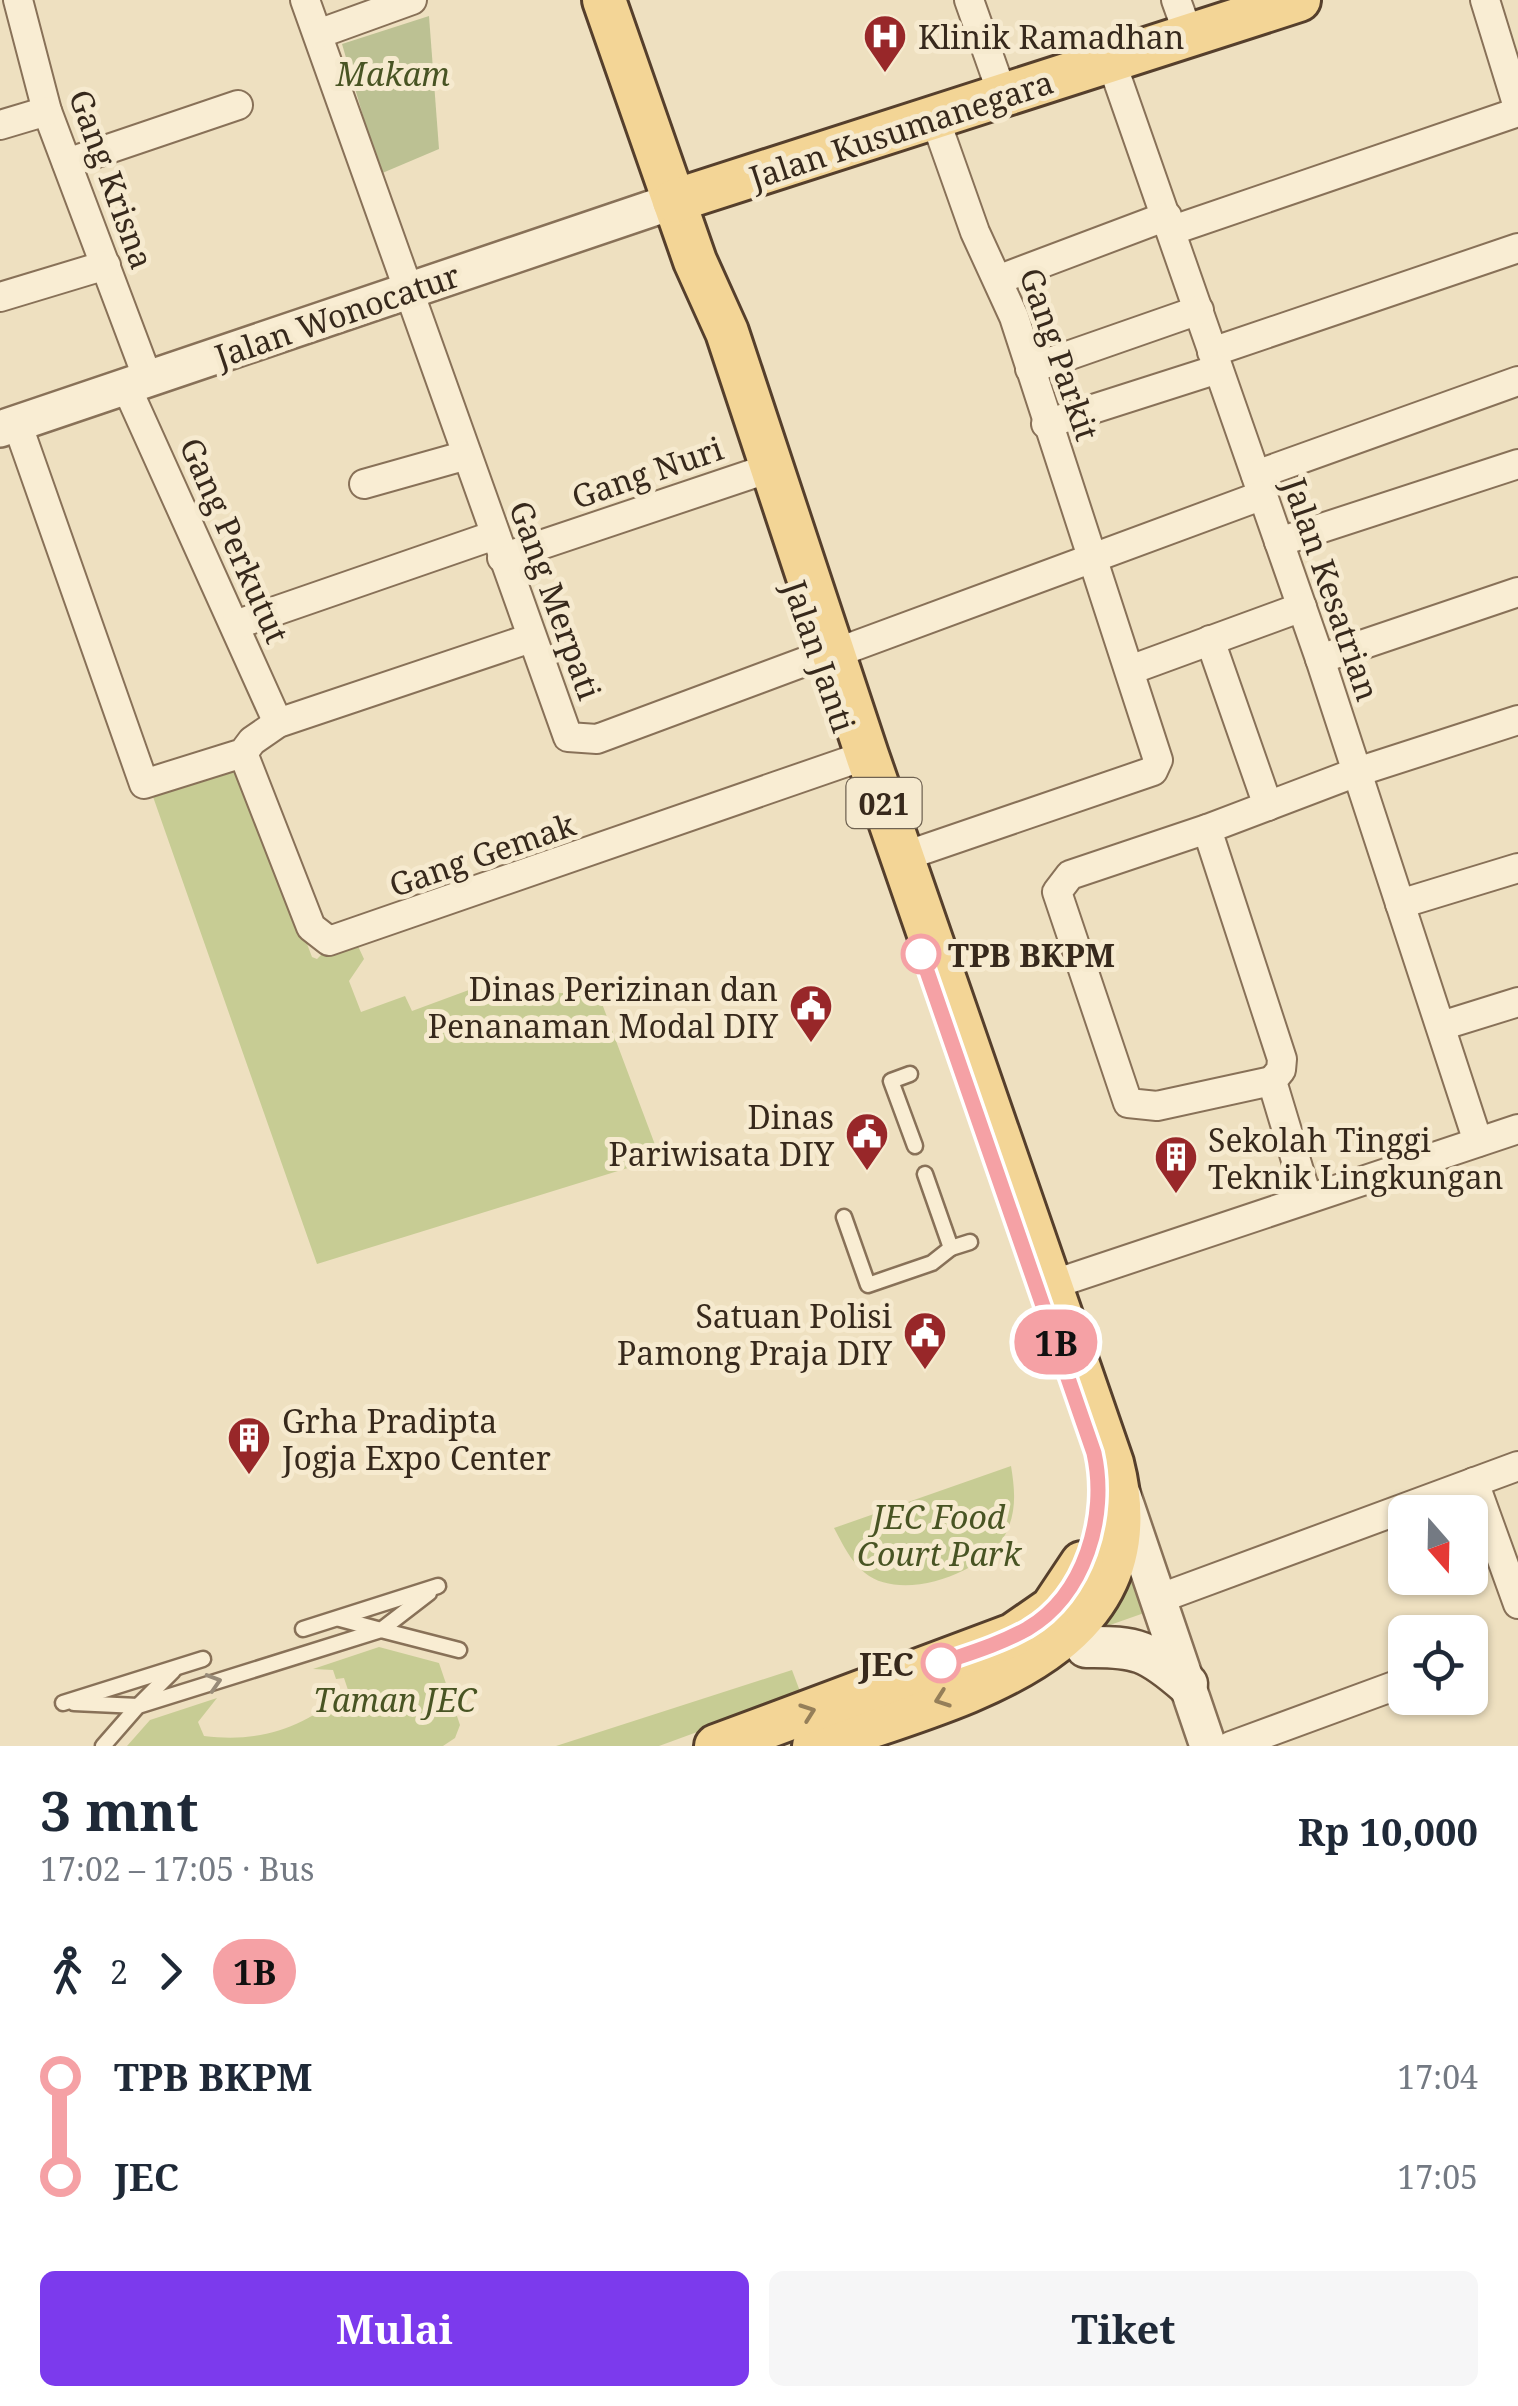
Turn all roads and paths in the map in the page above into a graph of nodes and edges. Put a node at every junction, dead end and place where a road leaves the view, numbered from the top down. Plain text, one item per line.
1 (18, 0) edge
2 (305, 0) edge
3 (412, 0) edge
4 (604, 0) edge
5 (969, 0) edge
6 (1299, 0) edge
7 (1484, 0) edge
8 (1182, 18) edge
9 (318, 34) junction
10 (1111, 61) junction
11 (1003, 96) junction
12 (238, 104) dead end
13 (1518, 109) edge
14 (48, 111) junction
15 (934, 119) junction
16 (0, 125) edge
17 (67, 162) junction
18 (674, 201) junction
19 (1170, 223) junction
20 (1518, 248) edge
21 (695, 261) junction
22 (106, 265) junction
23 (1000, 279) junction
24 (408, 290) junction
25 (0, 296) edge
26 (1199, 310) junction
27 (1215, 361) junction
28 (1030, 370) junction
29 (1518, 381) edge
30 (137, 383) junction
31 (1046, 424) junction
32 (8, 426) edge
33 (467, 456) junction
34 (1518, 464) edge
35 (758, 472) junction
36 (364, 484) dead end
37 (1259, 485) junction
38 (1280, 542) junction
39 (498, 547) junction
40 (1093, 558) junction
41 (1518, 592) edge
42 (1302, 607) junction
43 (235, 624) junction
44 (531, 638) junction
45 (1210, 640) junction
46 (827, 655) junction
47 (1320, 659) junction
48 (1130, 670) junction
49 (1518, 720) edge
50 (278, 724) junction
51 (243, 754) junction
52 (854, 759) junction
53 (1357, 772) junction
54 (1268, 806) junction
55 (1207, 829) junction
56 (902, 857) junction
57 (1518, 868) edge
58 (1400, 904) junction
59 (1518, 1002) edge
60 (1440, 1026) junction
61 (910, 1074) dead end
62 (1272, 1080) junction
63 (1518, 1130) edge
64 (1478, 1142) junction
65 (914, 1146) dead end
66 (925, 1174) dead end
67 (1307, 1197) junction
68 (844, 1217) dead end
69 (970, 1242) dead end
70 (952, 1248) junction
71 (1051, 1286) junction
72 (1112, 1463) junction
73 (1518, 1466) edge
74 (1474, 1482) junction
75 (1518, 1604) edge
76 (1161, 1609) junction
77 (337, 1618) junction
78 (303, 1629) dead end
79 (381, 1630) junction
80 (1086, 1648) junction
81 (459, 1650) dead end
82 (204, 1659) dead end
83 (177, 1668) junction
84 (1002, 1677) junction
85 (1187, 1684) junction
86 (1388, 1688) edge
87 (138, 1706) junction
88 (103, 1746) edge
89 (716, 1746) edge
90 (814, 1746) edge
91 (1208, 1746) edge
92 (1231, 1746) edge

1 - 14 street, Gang Krisna
2 - 9 street, Gang Merpati
3 - 9 street
4 - 18 main road, Jalan Janti
5 - 11 street
6 - 8 main road, Jalan Kusumanegara
7 - 13 street
8 - 10 main road, Jalan Kusumanegara
9 - 24 street, Gang Merpati
10 - 11 main road, Jalan Kusumanegara
10 - 19 street, Jalan Kesatrian
11 - 15 main road, Jalan Kusumanegara
12 - 17 street
13 - 19 street
14 - 16 street
14 - 17 street, Gang Krisna
15 - 18 main road, Jalan Kusumanegara
15 - 23 street, Gang Parkit
17 - 22 street, Gang Krisna
18 - 21 main road, Jalan Janti
18 - 24 street, Jalan Wonocatur
19 - 23 street
19 - 26 street, Jalan Kesatrian
20 - 27 street
21 - 35 main road, Jalan Janti / 021
21 - 46 main road, Jalan Janti / 021
22 - 25 street
22 - 30 street, Gang Krisna
23 - 28 street, Gang Parkit
24 - 30 street, Jalan Wonocatur
24 - 33 street, Gang Merpati
26 - 27 street, Jalan Kesatrian
26 - 28 street
27 - 31 street
27 - 37 street, Jalan Kesatrian
28 - 31 street, Gang Parkit
29 - 37 street
30 - 32 street, Jalan Wonocatur
30 - 43 street, Gang Perkutut
31 - 40 street, Gang Parkit
32 - 51 street
33 - 36 street
33 - 39 street, Gang Merpati
34 - 38 street
35 - 39 street, Gang Nuri
35 - 46 main road, Jalan Janti / 021
37 - 38 street, Jalan Kesatrian
37 - 40 street
38 - 42 street, Jalan Kesatrian
39 - 43 street, Gang Nuri
39 - 44 street, Gang Merpati
40 - 46 street
40 - 48 street, Gang Parkit
41 - 47 street
42 - 45 street
42 - 47 street, Jalan Kesatrian
43 - 50 street, Gang Perkutut
44 - 46 street, Gang Merpati
44 - 50 street
45 - 48 street
45 - 54 street
46 - 52 main road, Jalan Janti / 021
46 - 56 main road, Jalan Janti / 021
47 - 53 street, Jalan Kesatrian
48 - 56 street, Gang Parkit
49 - 53 street
50 - 51 street
51 - 52 street, Gang Gemak
89 -> 52 main road, Jalan Janti / 021
53 - 54 street
53 - 58 street, Jalan Kesatrian
54 - 55 street
55 - 62 street
55 - 62 street
56 - 71 main road, Jalan Janti / 021
57 - 58 street
58 - 60 street, Jalan Kesatrian
59 - 60 street
60 - 64 street, Jalan Kesatrian
61 - 65 lane
62 - 67 street
63 - 64 street
64 - 67 street
66 - 70 lane
67 - 71 street
68 - 70 lane
69 - 70 lane
71 - 72 main road, Jalan Janti / 021
72 - 76 street
72 - 84 main road, Jalan Janti / 021
73 - 74 street
74 - 75 street
74 - 76 street
76 - 80 street
76 - 85 street
77 - 78 lane
77 - 79 lane
77 - 79 lane
79 - 81 lane
87 -> 79 lane
80 - 84 street
80 - 85 main road
82 - 83 lane
83 - 87 lane
83 - 87 lane
84 -> 90 main road, Jalan Janti / 021
85 - 91 street
86 - 92 street
87 - 88 lane

